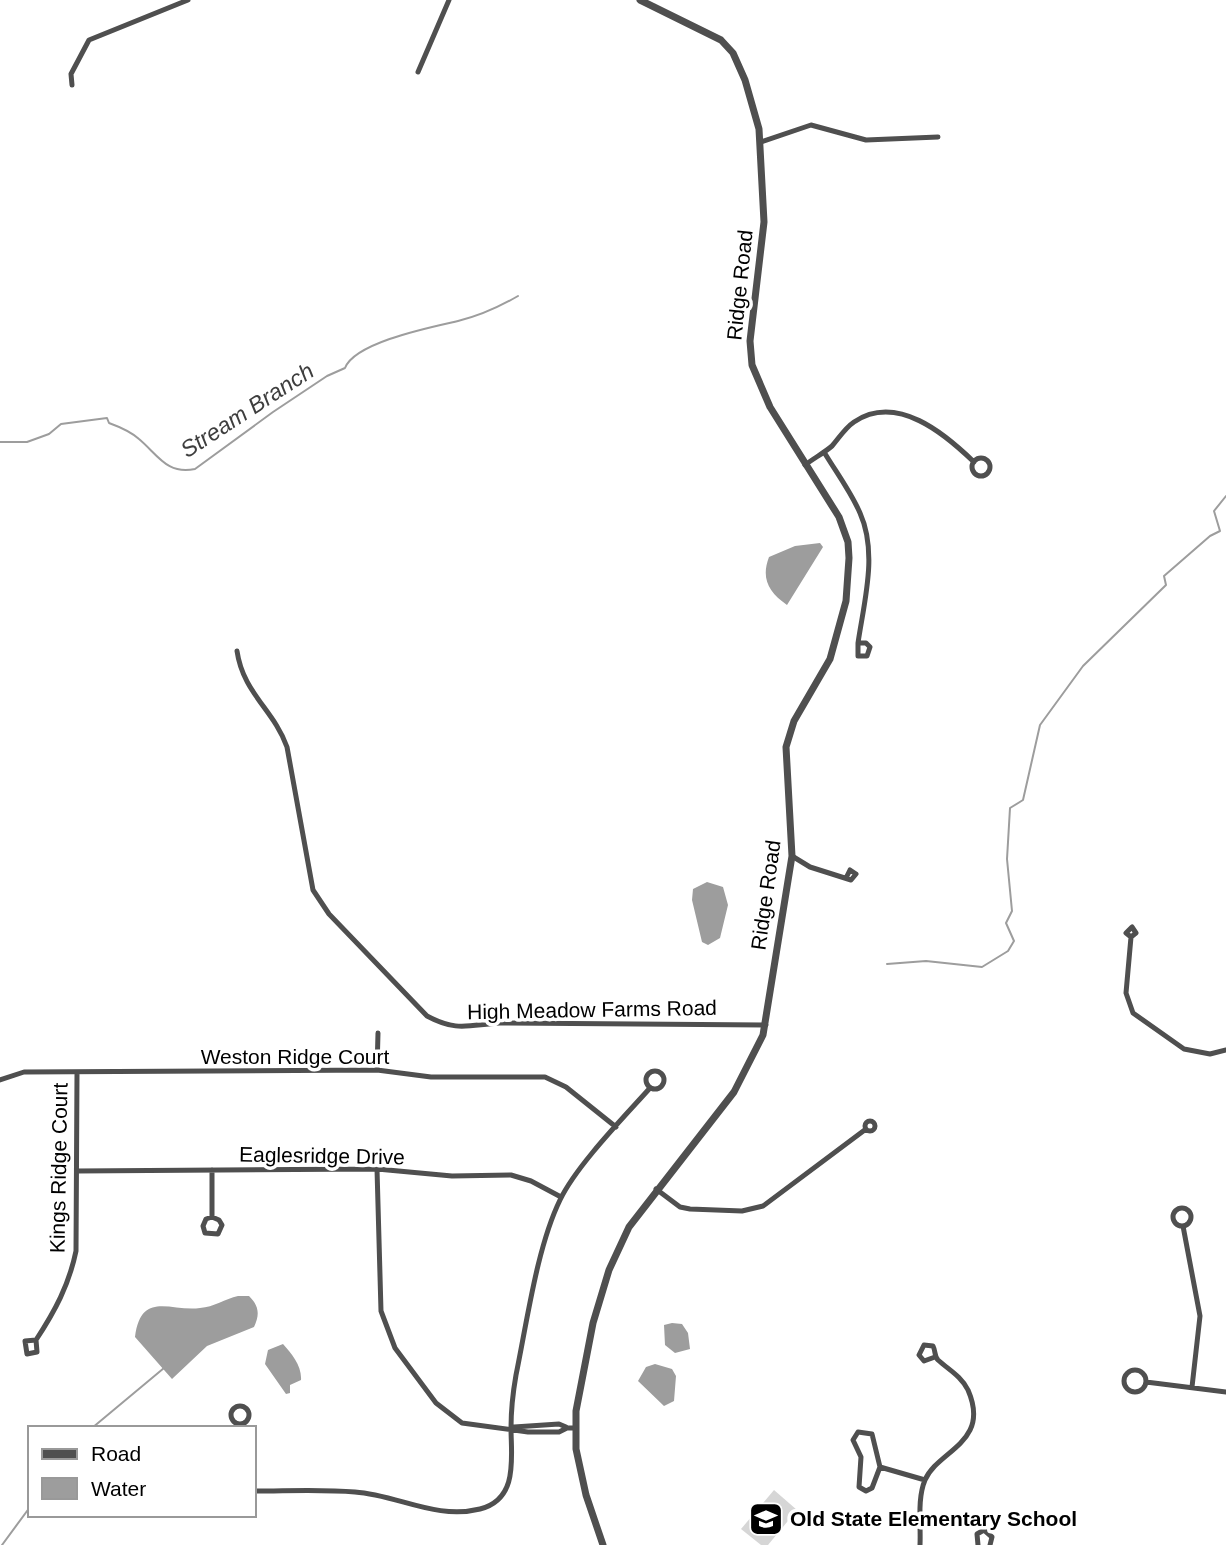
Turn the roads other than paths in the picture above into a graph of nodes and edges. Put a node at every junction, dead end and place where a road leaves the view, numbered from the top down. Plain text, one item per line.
1 (188, 0) edge
2 (449, 0) edge
3 (640, 0) edge
4 (418, 72) dead end
5 (72, 85) dead end
6 (938, 137) dead end
7 (761, 142) junction
8 (824, 452) junction
9 (974, 462) dead end
10 (805, 465) junction
11 (858, 643) dead end
12 (237, 651) dead end
13 (792, 856) junction
14 (847, 876) dead end
15 (1131, 937) dead end
16 (766, 1025) junction
17 (378, 1033) dead end
18 (1226, 1050) edge
19 (377, 1070) junction
20 (77, 1073) junction
21 (0, 1080) edge
22 (650, 1087) dead end
23 (616, 1127) junction
24 (866, 1129) dead end
25 (377, 1169) junction
26 (212, 1170) junction
27 (77, 1171) junction
28 (656, 1189) junction
29 (561, 1197) junction
30 (212, 1217) dead end
31 (1183, 1226) dead end
32 (36, 1340) dead end
33 (935, 1357) dead end
34 (1146, 1382) junction
35 (1192, 1387) junction
36 (1226, 1392) edge
37 (511, 1427) junction
38 (576, 1428) junction
39 (880, 1467) junction
40 (925, 1480) junction
41 (256, 1492) edge
42 (603, 1545) edge
43 (920, 1545) edge
44 (978, 1545) edge
45 (990, 1545) edge

1 - 5 street
2 - 4 street
3 - 7 street, Ridge Road
6 - 7 street
7 - 10 street, Ridge Road
8 - 9 street
8 - 10 street
8 - 11 street
10 - 13 street, Ridge Road
12 - 16 street, High Meadow Farms Road
13 - 14 street
13 - 16 street, Ridge Road
15 - 18 street
16 - 28 street, Ridge Road
17 - 19 street
19 - 20 street, Weston Ridge Court
19 - 23 street, Weston Ridge Court
20 - 21 street, Weston Ridge Court
20 - 27 street, Kings Ridge Court
22 - 23 street
23 - 29 street
24 - 28 street
25 - 26 street, Eaglesridge Drive
25 - 29 street, Eaglesridge Drive
25 - 37 street
26 - 27 street, Eaglesridge Drive
26 - 30 street
27 - 32 street, Kings Ridge Court
28 - 38 street, Ridge Road
29 - 37 street
31 - 35 street
33 - 40 street
34 - 34 street
34 - 35 street
35 - 36 street
37 - 38 street
37 - 41 street
38 - 42 street, Ridge Road
39 - 39 street
39 - 40 street
40 - 43 street
44 - 45 street

